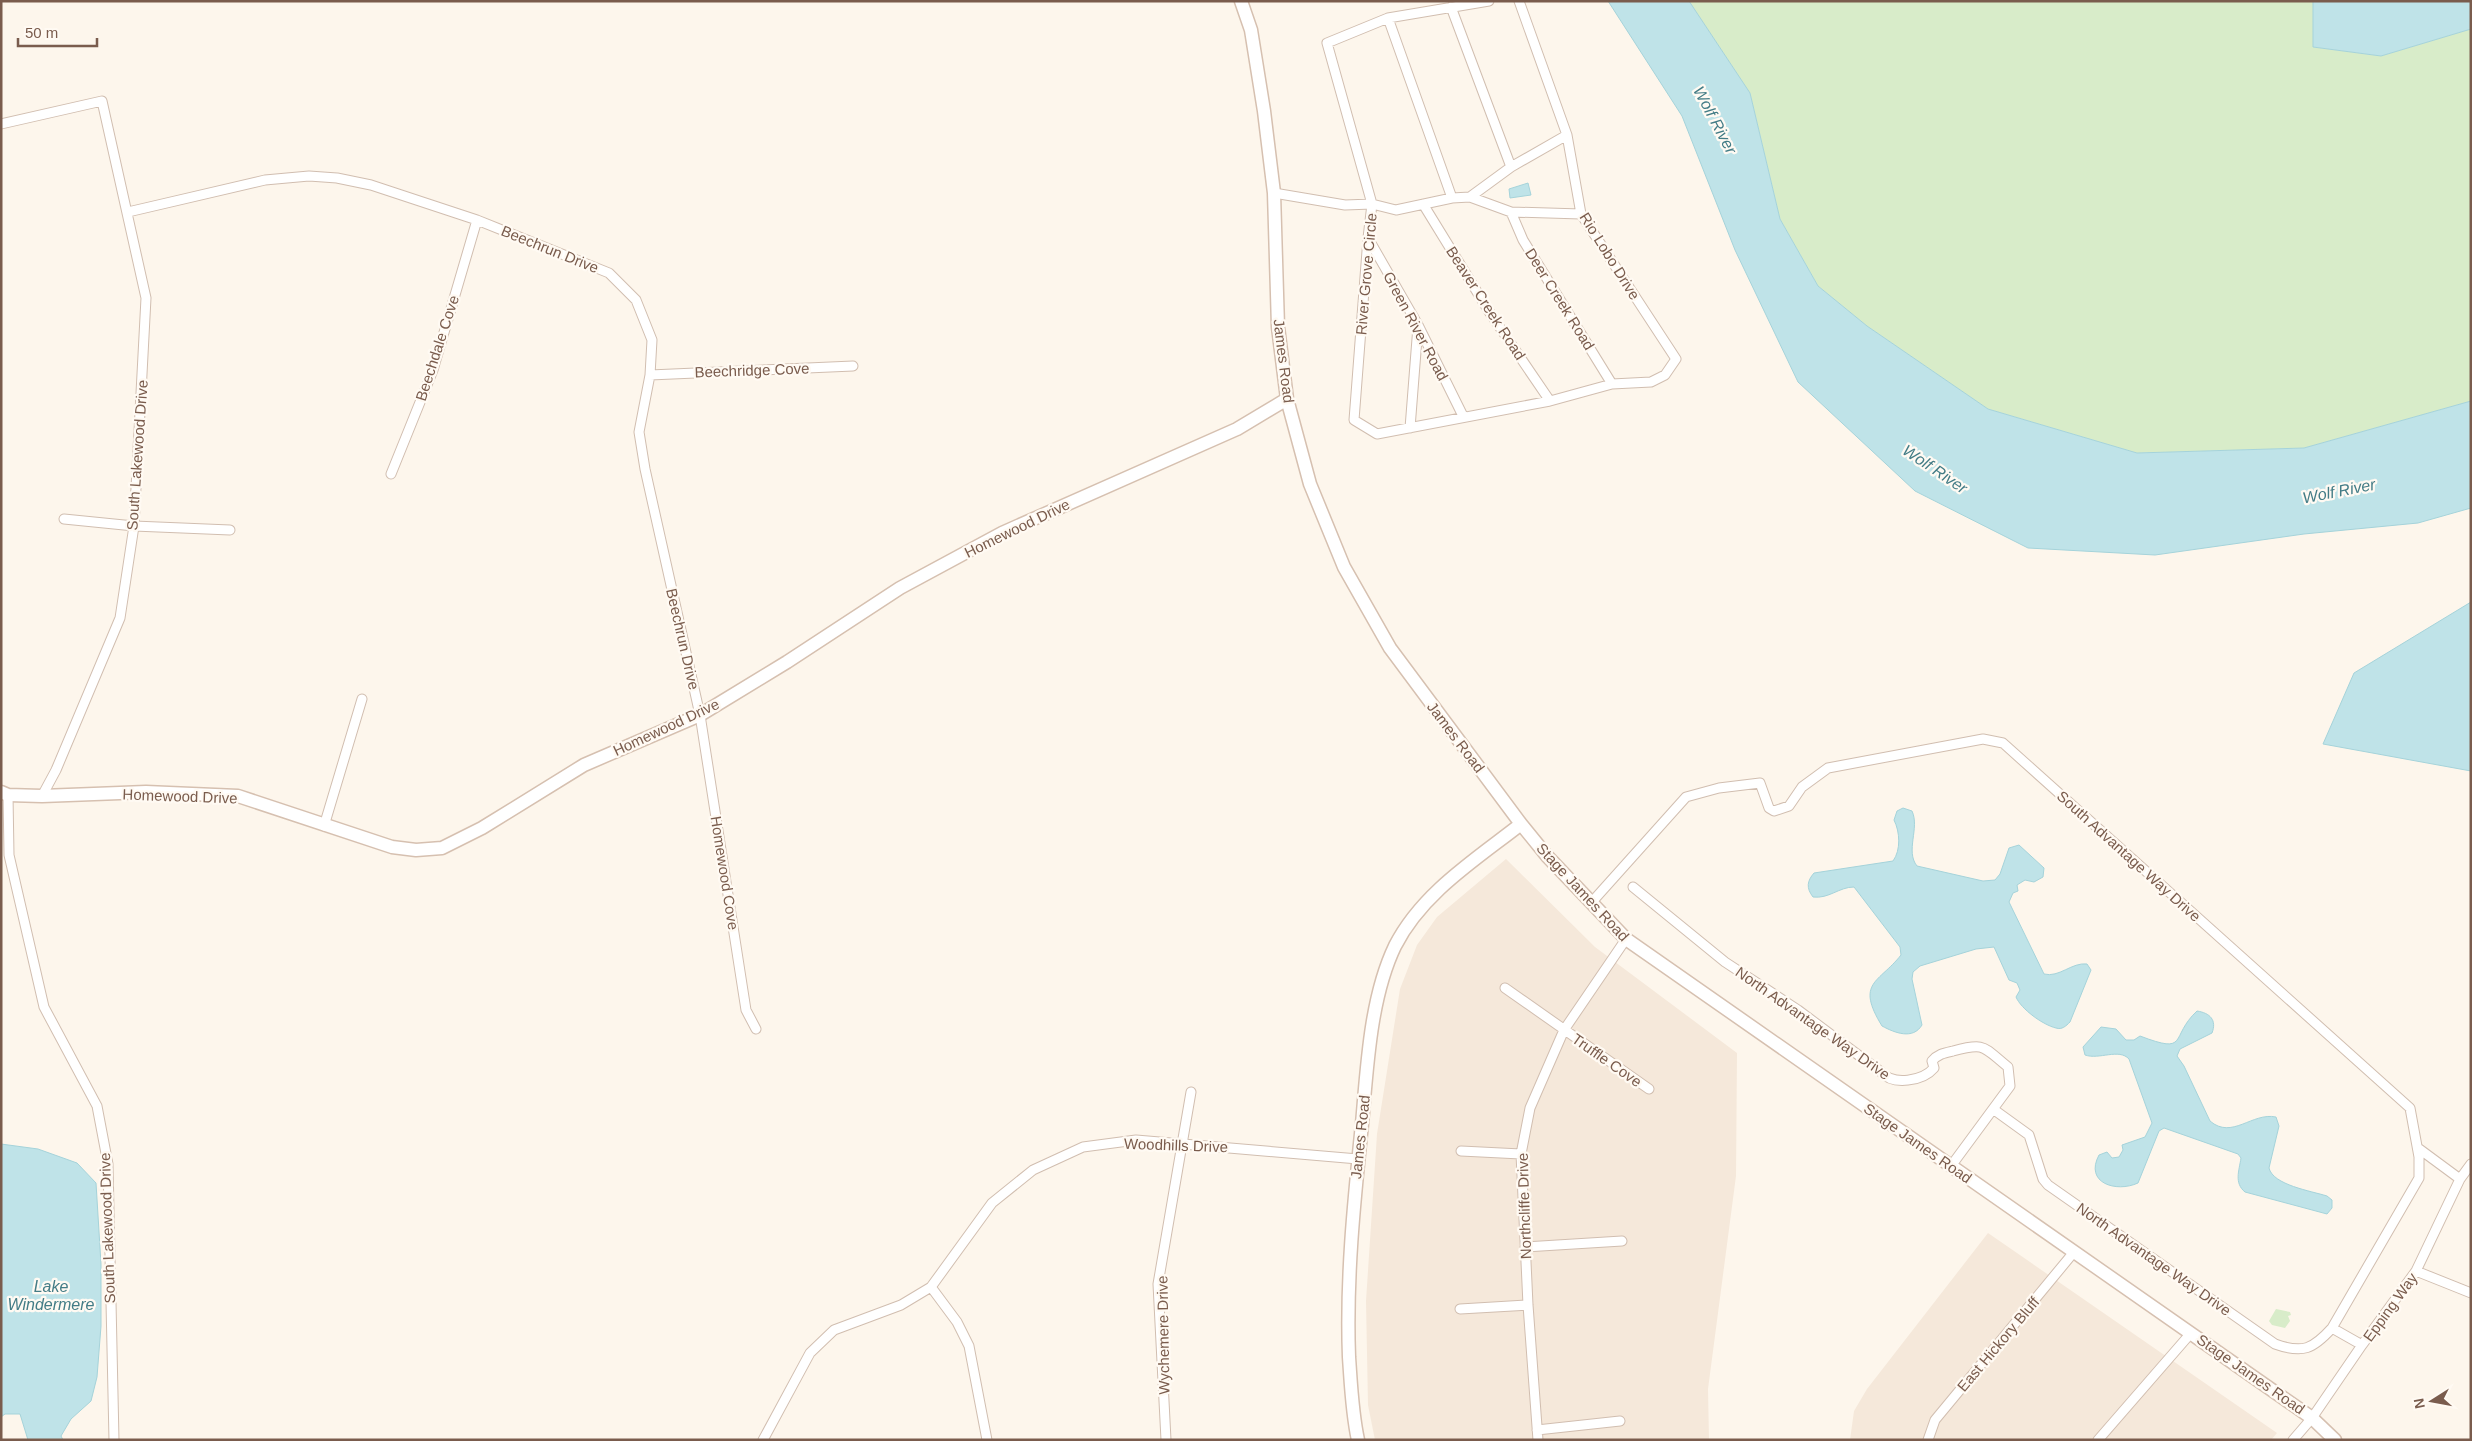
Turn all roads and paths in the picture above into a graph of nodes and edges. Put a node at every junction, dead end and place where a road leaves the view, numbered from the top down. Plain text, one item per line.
1 (1241, 1) edge
2 (1489, 1) edge
3 (1519, 1) edge
4 (1451, 7) junction
5 (1388, 18) junction
6 (1, 124) edge
7 (1567, 135) junction
8 (1511, 166) junction
9 (1274, 193) junction
10 (1470, 197) junction
11 (1452, 198) junction
12 (1372, 204) junction
13 (1423, 204) junction
14 (128, 212) junction
15 (1511, 212) junction
16 (1581, 214) junction
17 (477, 220) junction
18 (1368, 238) junction
19 (1418, 325) junction
20 (853, 366) dead end
21 (650, 375) junction
22 (1612, 384) junction
23 (1288, 399) junction
24 (1550, 401) junction
25 (1463, 416) junction
26 (1410, 428) junction
27 (391, 474) dead end
28 (64, 519) dead end
29 (134, 526) junction
30 (230, 530) dead end
31 (362, 699) dead end
32 (700, 714) junction
33 (5, 793) edge
34 (42, 796) junction
35 (1521, 824) junction
36 (324, 826) junction
37 (1633, 887) dead end
38 (1592, 903) junction
39 (1626, 939) junction
40 (1505, 988) dead end
41 (756, 1029) dead end
42 (1564, 1030) junction
43 (1649, 1089) dead end
44 (1191, 1092) dead end
45 (1993, 1109) junction
46 (1183, 1143) junction
47 (2418, 1148) junction
48 (1461, 1150) dead end
49 (1521, 1154) junction
50 (1358, 1159) junction
51 (2471, 1164) edge
52 (1950, 1166) junction
53 (2460, 1179) junction
54 (1622, 1241) dead end
55 (1525, 1247) junction
56 (2074, 1252) junction
57 (2416, 1271) junction
58 (931, 1287) junction
59 (2471, 1293) edge
60 (1528, 1305) junction
61 (1460, 1309) dead end
62 (2332, 1328) junction
63 (2191, 1333) junction
64 (2362, 1345) junction
65 (2293, 1350) joint
66 (2312, 1418) junction
67 (1620, 1421) dead end
68 (1538, 1435) edge
69 (114, 1440) edge
70 (763, 1440) edge
71 (987, 1440) edge
72 (1166, 1440) edge
73 (1358, 1440) edge
74 (1928, 1440) edge
75 (2098, 1440) edge
76 (2293, 1440) edge
77 (2335, 1440) edge

1 - 9 street, James Road
2 - 4 street
3 - 7 street, Rio Lobo Drive
4 - 5 street
4 - 8 street
5 - 11 street
5 - 12 street, River Grove Circle
6 - 14 street, South Lakewood Drive
7 - 8 street
7 - 16 street, Rio Lobo Drive
8 - 10 street
9 - 12 street
9 - 23 street, James Road
10 - 11 street
10 - 15 street
11 - 13 street
12 - 13 street
12 - 18 street, River Grove Circle
13 - 24 street, Beaver Creek Road
14 - 17 street, Beechrun Drive
14 - 29 street, South Lakewood Drive
15 - 16 street
15 - 22 street, Deer Creek Road
16 - 22 street, Rio Lobo Drive
17 - 21 street, Beechrun Drive
17 - 27 street, Beechdale Cove
18 - 19 street, Green River Road
18 - 26 street, River Grove Circle
19 - 25 street, Green River Road
19 - 26 street
20 - 21 street, Beechridge Cove
21 - 32 street, Beechrun Drive
22 - 24 street
23 - 32 street, Homewood Drive
23 - 35 street, James Road
24 - 25 street
25 - 26 street
28 - 29 street
29 - 30 street
29 - 34 street, South Lakewood Drive
31 - 36 street
32 - 36 street, Homewood Drive
32 - 41 street, Homewood Cove
33 - 34 street, Homewood Drive
33 - 69 street, South Lakewood Drive
34 - 36 street, Homewood Drive
35 - 38 street, Stage James Road
35 - 50 street, James Road
37 - 45 street, North Advantage Way Drive
38 - 39 street, Stage James Road
38 - 47 street, South Advantage Way Drive
39 - 42 street, Northcliffe Drive
39 - 52 street, Stage James Road
40 - 42 street, Truffle Cove
42 - 43 street, Truffle Cove
42 - 49 street, Northcliffe Drive
44 - 46 street, Wychemere Drive
45 - 52 street, North Advantage Way Drive
45 - 65 street, North Advantage Way Drive
46 - 50 street, Woodhills Drive
46 - 58 street, Woodhills Drive
46 - 72 street, Wychemere Drive
47 - 53 street
47 - 62 street, South Advantage Way Drive
48 - 49 street
49 - 55 street, Northcliffe Drive
50 - 73 street, James Road
51 - 53 street, Epping Way
52 - 56 street, Stage James Road
53 - 57 street, Epping Way
54 - 55 street
55 - 60 street, Northcliffe Drive
56 - 63 street, Stage James Road
56 - 74 street, East Hickory Bluff
57 - 59 street
57 - 64 street, Epping Way
58 - 70 street, Woodhills Drive
58 - 71 street
60 - 61 street
60 - 68 street, Northcliffe Drive
62 - 64 street
62 - 65 street, South Advantage Way Drive
63 - 66 street, Stage James Road
63 - 75 street
64 - 66 street, Epping Way
66 - 76 street, Epping Way
66 - 77 street, Stage James Road
67 - 68 street

